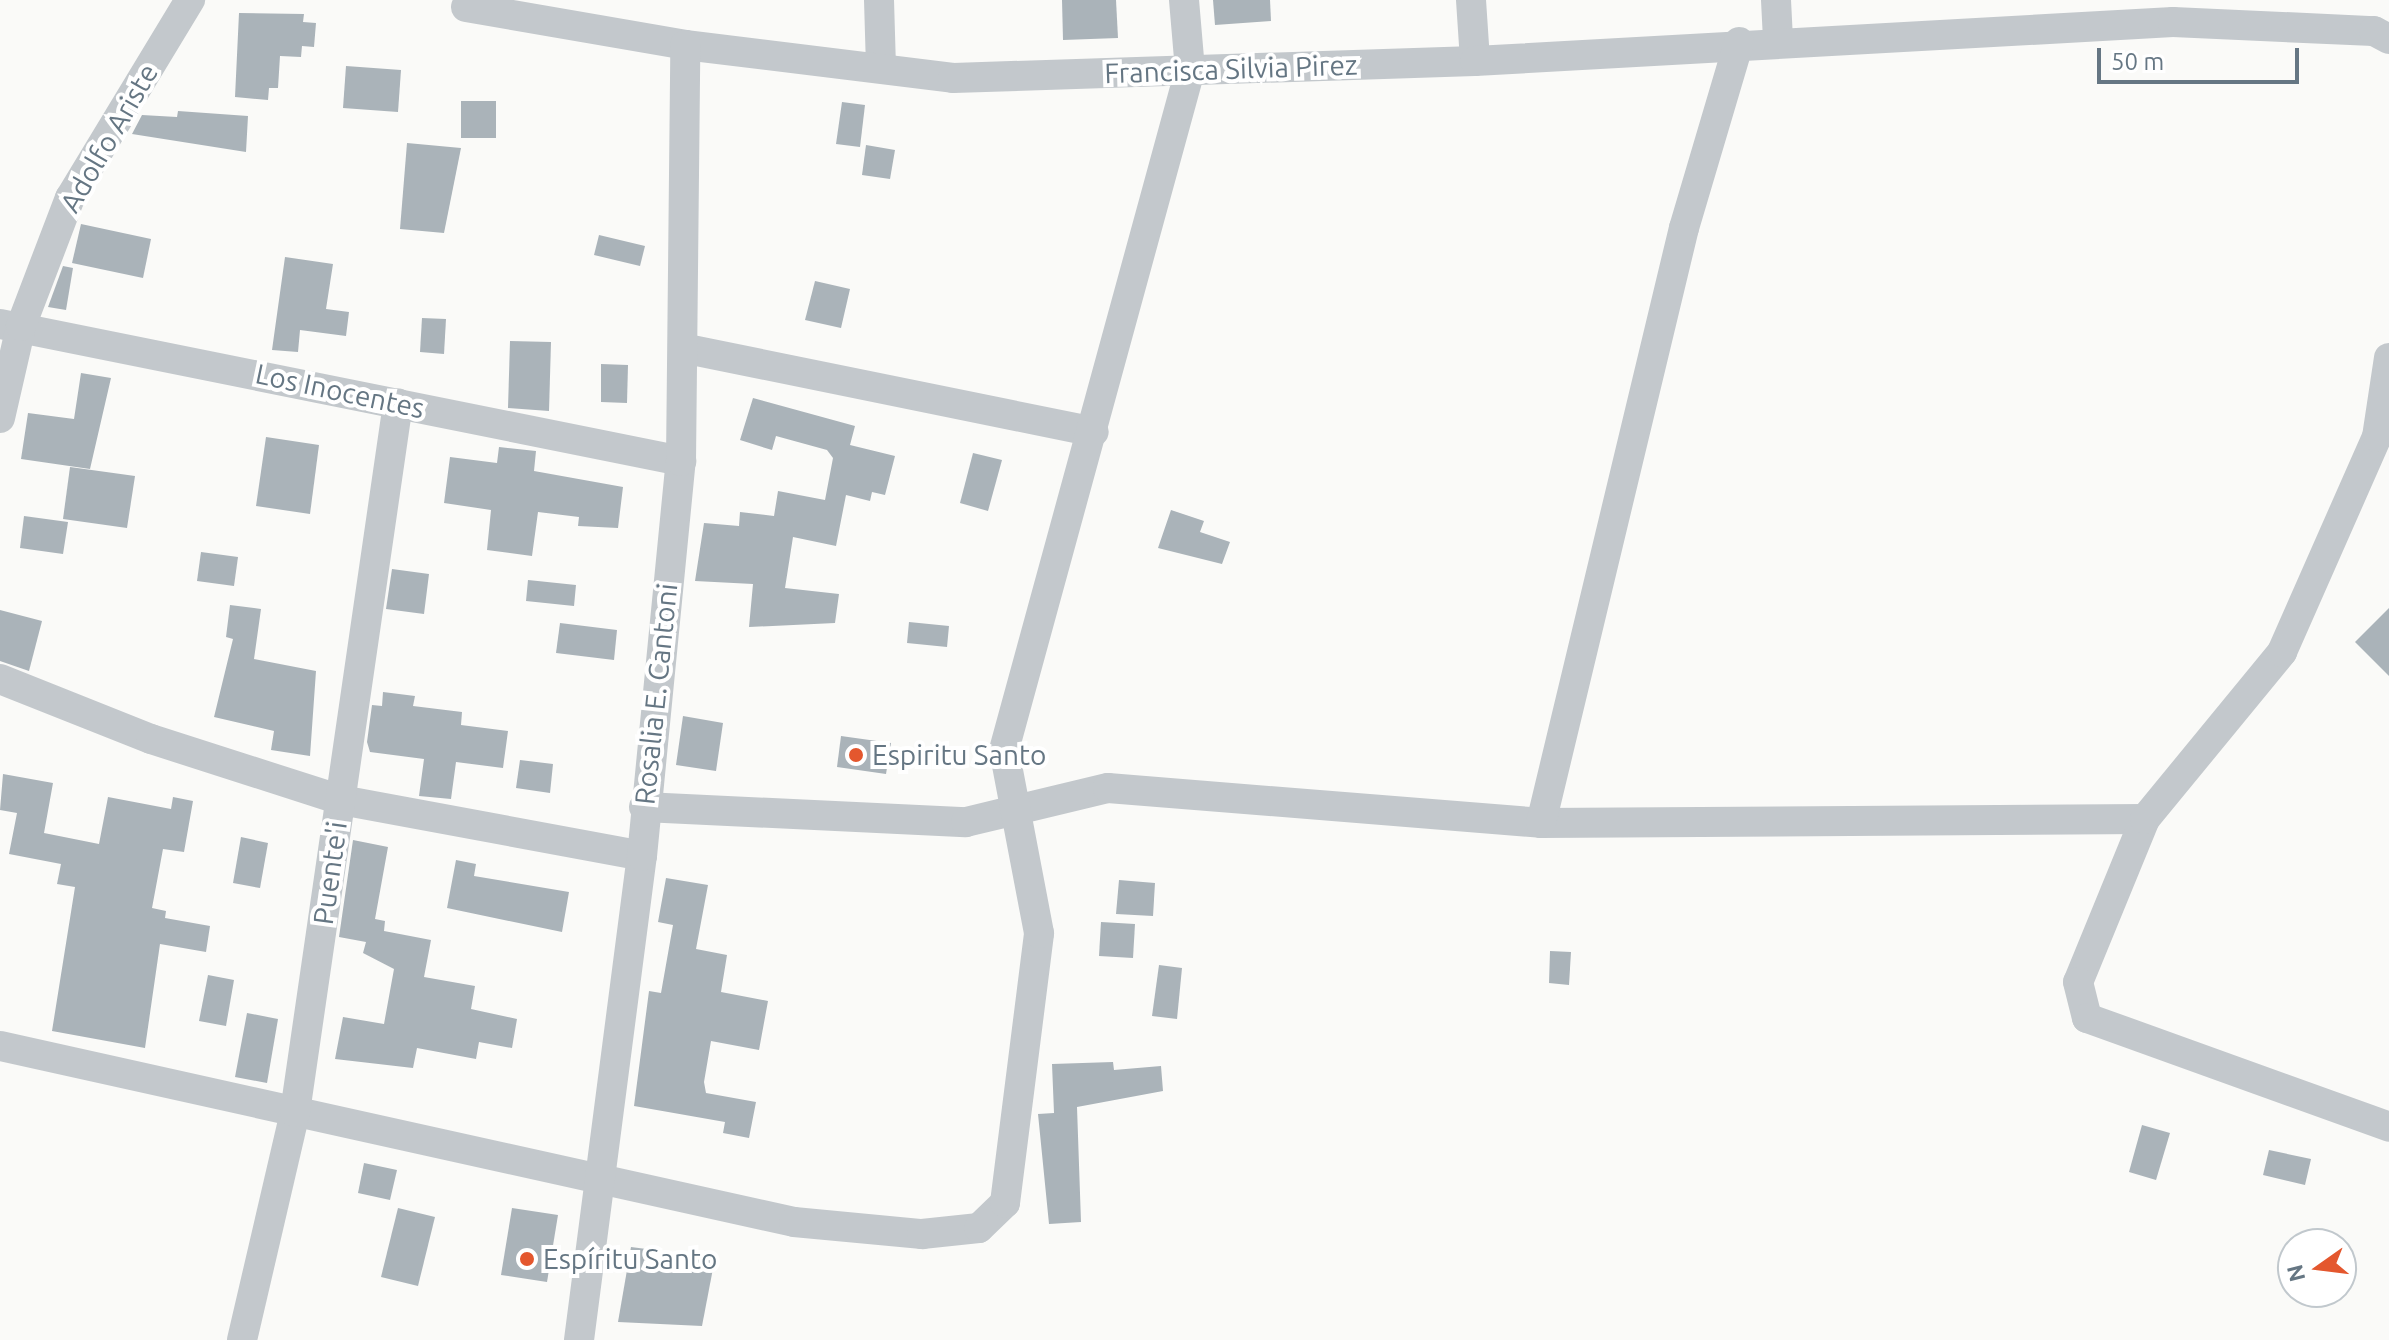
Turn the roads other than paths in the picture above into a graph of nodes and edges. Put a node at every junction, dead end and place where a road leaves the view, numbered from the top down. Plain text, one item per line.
1 (190, 0) edge
2 (879, 0) edge
3 (1184, 0) edge
4 (1471, 0) edge
5 (1776, 0) edge
6 (466, 7) dead end
7 (2389, 39) edge
8 (1778, 40) junction
9 (1739, 42) junction
10 (685, 45) junction
11 (1475, 61) junction
12 (881, 67) junction
13 (1190, 70) junction
14 (10, 325) edge
15 (687, 349) junction
16 (2389, 358) edge
17 (398, 403) junction
18 (0, 418) edge
19 (1094, 432) junction
20 (2383, 442) edge
21 (681, 461) junction
22 (0, 679) edge
23 (341, 800) junction
24 (644, 807) junction
25 (1015, 810) junction
26 (2145, 819) junction
27 (1541, 823) junction
28 (642, 856) junction
29 (0, 1046) edge
30 (295, 1112) junction
31 (2389, 1127) edge
32 (602, 1179) junction
33 (242, 1340) edge
34 (579, 1340) edge

1 - 14 street, Adolfo Ariste
2 - 12 street
3 - 13 street
4 - 11 street
5 - 8 street
6 - 10 street, Francisca Silvia Pirez
7 - 8 street, Francisca Silvia Pirez
8 - 9 street, Francisca Silvia Pirez
9 - 11 street, Francisca Silvia Pirez
9 - 27 street
10 - 12 street, Francisca Silvia Pirez
10 - 15 street, Rosalia E. Cantoni
11 - 13 street, Francisca Silvia Pirez
12 - 13 street, Francisca Silvia Pirez
13 - 19 street
14 - 17 street, Los Inocentes
14 - 18 street, Adolfo Ariste
15 - 19 street
15 - 21 street, Rosalia E. Cantoni
16 - 20 street
17 - 21 street, Los Inocentes
17 - 23 street, Puente'i
19 - 25 street
20 - 26 street
21 - 24 street, Rosalia E. Cantoni
22 - 23 street
23 - 28 street
23 - 30 street, Puente'i
24 - 25 street
24 - 28 street, Rosalia E. Cantoni
25 - 27 street
25 - 32 street
26 - 27 street
26 - 31 street
28 - 32 street, Rosalia E. Cantoni
29 - 30 street
30 - 32 street
30 - 33 street, Puente'i
32 - 34 street, Rosalia E. Cantoni

